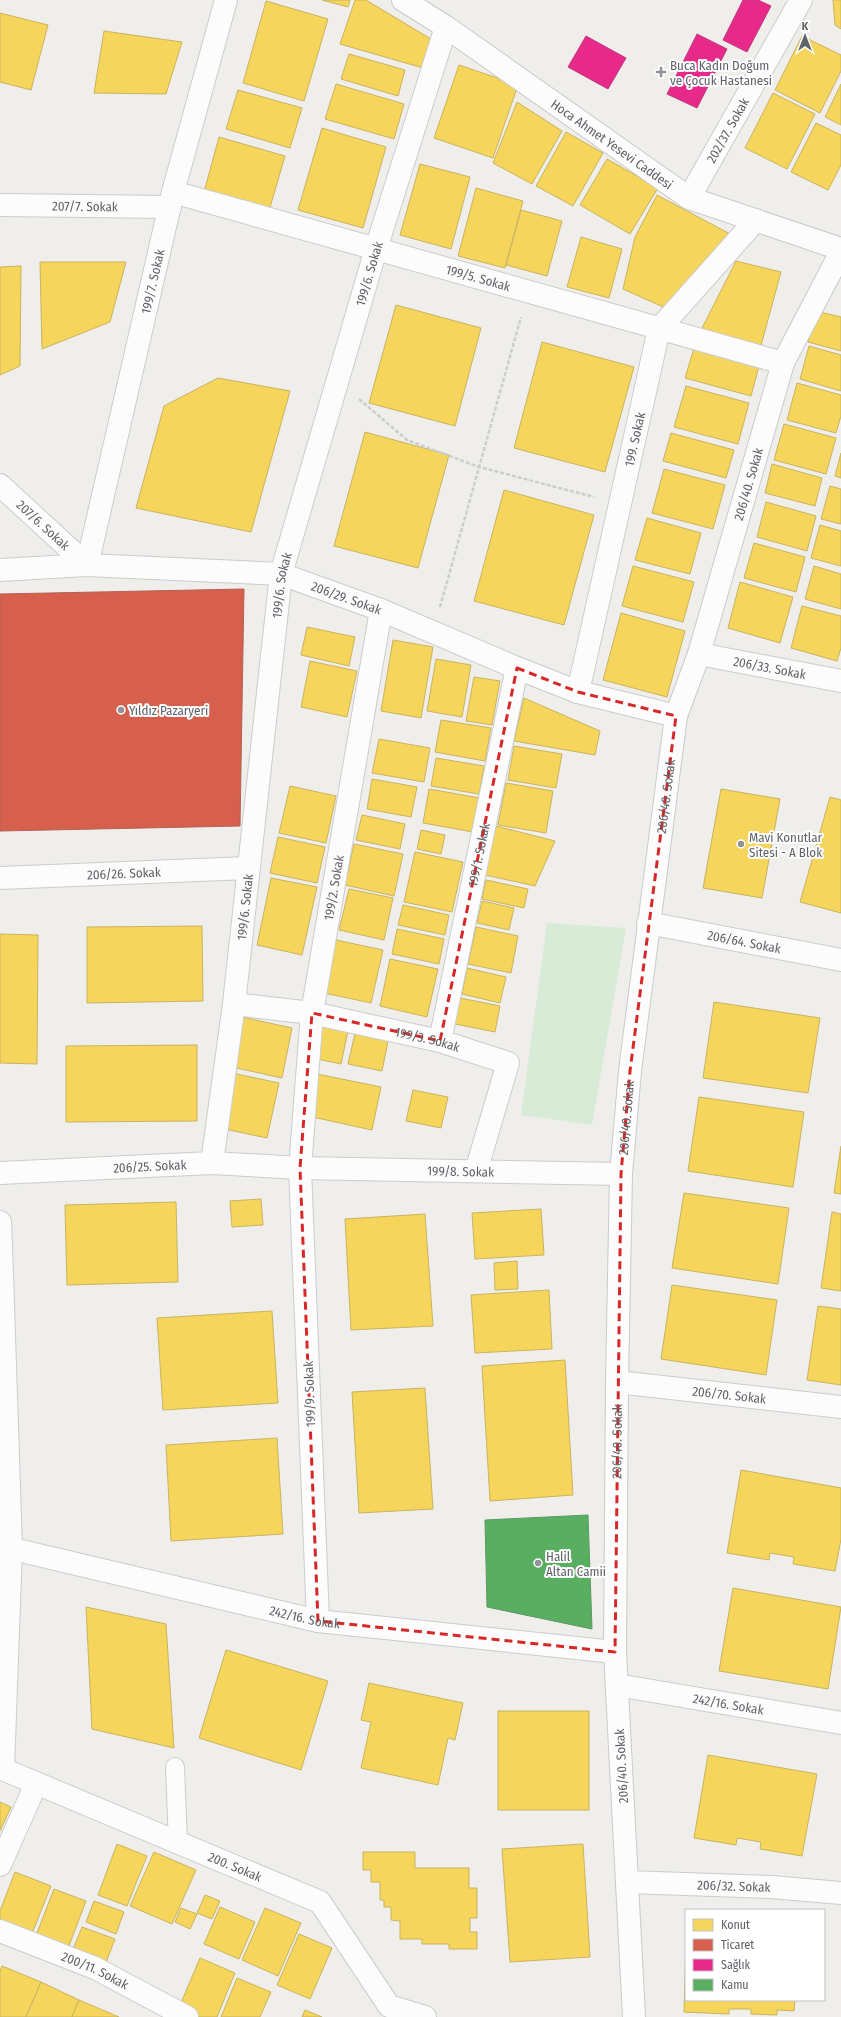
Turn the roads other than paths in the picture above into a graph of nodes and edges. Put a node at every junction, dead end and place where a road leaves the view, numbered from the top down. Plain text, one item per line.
1 (226, 0) edge
2 (403, 0) edge
3 (801, 0) edge
4 (446, 27) junction
5 (689, 198) junction
6 (172, 199) junction
7 (0, 205) edge
8 (756, 220) junction
9 (376, 249) junction
10 (841, 249) edge
11 (841, 252) edge
12 (659, 329) junction
13 (783, 363) junction
14 (0, 485) edge
15 (87, 565) junction
16 (0, 570) edge
17 (281, 574) junction
18 (382, 610) junction
19 (699, 654) junction
20 (517, 668) junction
21 (841, 681) edge
22 (578, 692) junction
23 (676, 716) junction
24 (248, 868) junction
25 (0, 878) edge
26 (648, 923) junction
27 (841, 960) edge
28 (234, 1004) junction
29 (312, 1013) junction
30 (440, 1041) junction
31 (212, 1163) junction
32 (300, 1168) junction
33 (476, 1171) junction
34 (0, 1173) edge
35 (621, 1174) junction
36 (0, 1222) edge
37 (1, 1244) edge
38 (617, 1382) junction
39 (841, 1407) edge
40 (6, 1547) edge
41 (318, 1621) junction
42 (615, 1652) junction
43 (617, 1685) junction
44 (841, 1723) edge
45 (175, 1767) dead end
46 (1, 1769) edge
47 (36, 1784) junction
48 (178, 1843) junction
49 (0, 1865) edge
50 (627, 1882) junction
51 (841, 1893) edge
52 (0, 1931) edge
53 (385, 2012) edge
54 (187, 2017) edge
55 (425, 2017) edge
56 (634, 2017) edge

1 - 6 street, 199/7. Sokak
2 - 4 street, Hoca Ahmet Yesevi Caddesi
3 - 5 street, 202/37. Sokak
4 - 5 street, Hoca Ahmet Yesevi Caddesi
4 - 9 street, 199/6. Sokak
5 - 8 street, Hoca Ahmet Yesevi Caddesi
6 - 7 street, 207/7. Sokak
6 - 9 street, 199/5. Sokak
6 - 15 street, 199/7. Sokak
8 - 10 street, Hoca Ahmet Yesevi Caddesi
8 - 12 street, 199. Sokak
9 - 12 street, 199/5. Sokak
9 - 17 street, 199/6. Sokak
11 - 13 street, 206/40. Sokak
12 - 13 street, 199/5. Sokak
12 - 22 street, 199. Sokak
13 - 19 street, 206/40. Sokak
14 - 15 street, 207/6. Sokak
15 - 16 street, 206/29. Sokak
15 - 17 street, 206/29. Sokak
17 - 18 street, 206/29. Sokak
17 - 24 street, 199/6. Sokak
18 - 20 street, 206/29. Sokak
18 - 29 street, 199/2. Sokak
19 - 21 street, 206/33. Sokak
19 - 23 street, 206/40. Sokak
20 - 22 street, 206/29. Sokak
20 - 30 street, 199/1. Sokak
22 - 23 street, 206/29. Sokak
23 - 26 street, 206/40. Sokak
24 - 25 street, 206/26. Sokak
24 - 28 street, 199/6. Sokak
26 - 27 street, 206/64. Sokak
26 - 35 street, 206/40. Sokak
28 - 29 street, 199/3. Sokak
28 - 31 street, 199/6. Sokak
29 - 30 street, 199/3. Sokak
29 - 32 street, 199/2. Sokak
30 - 33 street, 199/3. Sokak
31 - 32 street, 206/25. Sokak
31 - 34 street, 206/25. Sokak
32 - 33 street, 199/8. Sokak
32 - 41 street, 199/9. Sokak
33 - 35 street, 199/8. Sokak
35 - 38 street, 206/40. Sokak
36 - 37 street
37 - 40 street
38 - 39 street, 206/70. Sokak
38 - 42 street, 206/40. Sokak
40 - 41 street, 242/16. Sokak
40 - 46 street
41 - 42 street, 242/16. Sokak
42 - 43 street, 206/40. Sokak
43 - 44 street, 242/16. Sokak
43 - 50 street, 206/40. Sokak
45 - 48 lane
46 - 47 street, 200. Sokak
47 - 48 street, 200. Sokak
47 - 49 street
48 - 53 street, 200. Sokak
50 - 51 street, 206/32. Sokak
50 - 56 street, 206/40. Sokak
52 - 54 street, 200/11. Sokak
53 - 55 street, 200. Sokak

